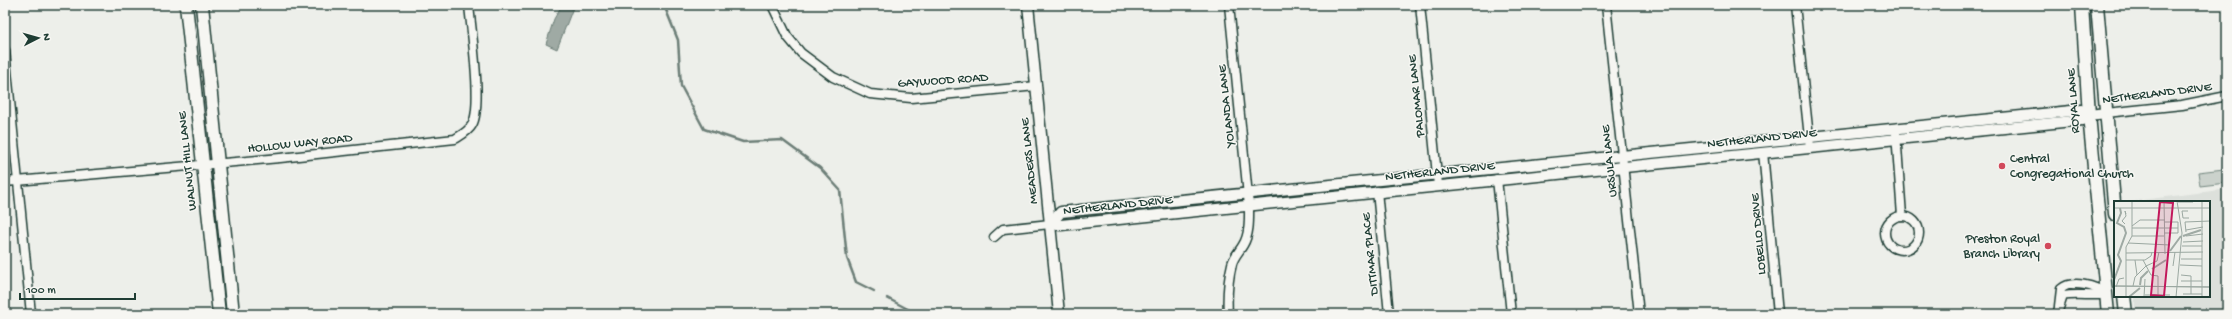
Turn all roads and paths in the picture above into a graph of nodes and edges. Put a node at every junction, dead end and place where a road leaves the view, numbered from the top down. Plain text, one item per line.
1 (186, 5) edge
2 (202, 5) edge
3 (468, 5) edge
4 (772, 5) edge
5 (1028, 5) edge
6 (1229, 5) edge
7 (1420, 5) edge
8 (1606, 5) edge
9 (1795, 5) edge
10 (2082, 5) edge
11 (2097, 5) edge
12 (5, 50) edge
13 (1036, 86) junction
14 (2227, 96) edge
15 (2106, 113) junction
16 (2089, 115) junction
17 (1896, 134) junction
18 (1809, 142) junction
19 (1715, 147) junction
20 (1763, 152) junction
21 (1716, 157) junction
22 (1622, 161) junction
23 (202, 164) junction
24 (217, 164) junction
25 (1529, 165) junction
26 (1530, 176) junction
27 (1437, 179) junction
28 (1497, 179) junction
29 (18, 181) junction
30 (5, 182) edge
31 (1377, 191) junction
32 (1248, 194) junction
33 (2097, 203) junction
34 (1249, 206) junction
35 (2114, 209) edge
36 (1902, 216) junction
37 (1050, 224) junction
38 (994, 237) dead end
39 (2110, 293) edge
40 (2124, 297) edge
41 (2058, 310) edge
42 (31, 314) edge
43 (218, 314) edge
44 (233, 314) edge
45 (1059, 314) edge
46 (1228, 314) edge
47 (1389, 314) edge
48 (1511, 314) edge
49 (1639, 314) edge
50 (1778, 314) edge
51 (2108, 314) edge
52 (2126, 314) edge

1 - 23 main road, WALNUT HILL LANE
2 - 24 main road
3 - 24 street, HOLLOW WAY ROAD
4 - 13 street, GAYWOOD ROAD
5 - 13 street, MEADERS LANE
6 - 32 street, YOLANDA LANE
7 - 27 street, PALOMAR LANE
8 - 22 street, URSULA LANE
9 - 18 street
10 - 16 main road, ROYAL LANE
11 - 15 main road
12 - 29 street
13 - 37 street, MEADERS LANE
14 - 15 street, NETHERLAND DRIVE
15 - 16 street, NETHERLAND DRIVE
15 - 35 main road
16 - 17 street, NETHERLAND DRIVE
16 - 33 main road, ROYAL LANE
17 - 18 street, NETHERLAND DRIVE
17 - 36 street
18 - 19 street, NETHERLAND DRIVE
18 - 20 street, NETHERLAND DRIVE
19 - 21 street
19 - 22 street, NETHERLAND DRIVE
20 - 21 street, NETHERLAND DRIVE
20 - 50 street, LOBELLO DRIVE
21 - 22 street, NETHERLAND DRIVE
22 - 25 street, NETHERLAND DRIVE
22 - 26 street, NETHERLAND DRIVE
22 - 49 street, URSULA LANE
23 - 24 street, HOLLOW WAY ROAD
23 - 29 street, HOLLOW WAY ROAD
23 - 43 main road, WALNUT HILL LANE
24 - 44 main road
25 - 26 street
25 - 27 street, NETHERLAND DRIVE
26 - 28 street, NETHERLAND DRIVE
27 - 28 street, NETHERLAND DRIVE
27 - 31 street, NETHERLAND DRIVE
27 - 32 street, NETHERLAND DRIVE
28 - 48 street
29 - 30 street, HOLLOW WAY ROAD
29 - 42 street
31 - 34 street, NETHERLAND DRIVE
31 - 47 street, DITTMAR PLACE
32 - 34 street, YOLANDA LANE
32 - 37 street, NETHERLAND DRIVE
33 - 35 main road
33 - 39 main road, ROYAL LANE
34 - 37 street, NETHERLAND DRIVE
34 - 46 street, YOLANDA LANE
36 - 36 street
37 - 38 street
37 - 45 street, MEADERS LANE
39 - 41 street
39 - 51 main road, ROYAL LANE
40 - 52 main road

